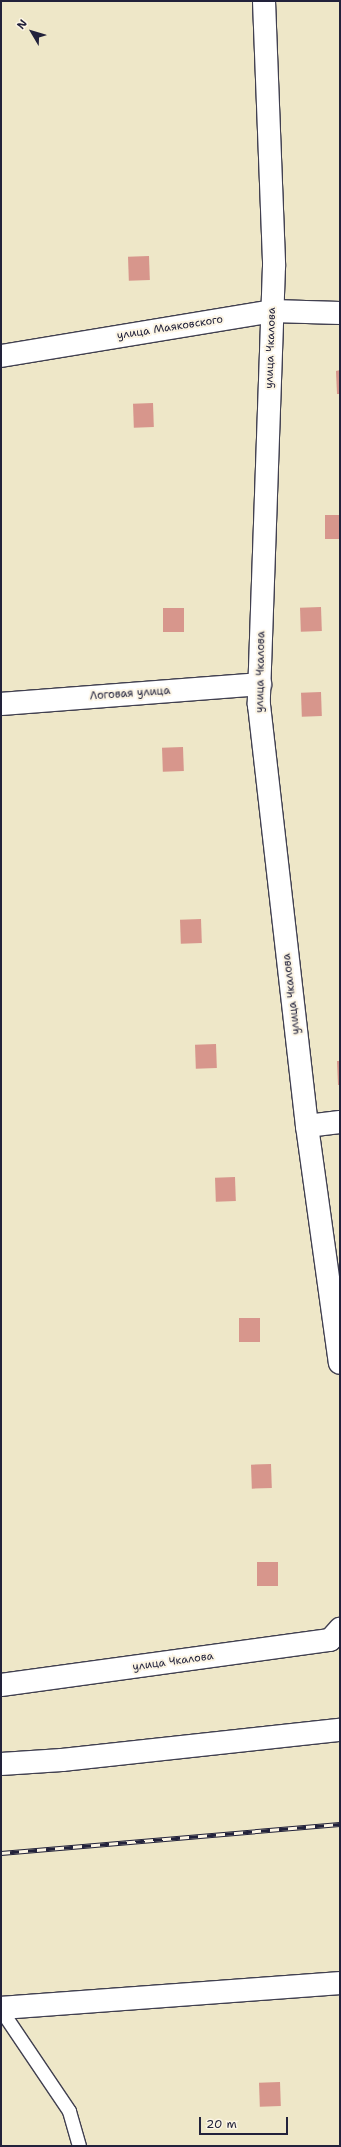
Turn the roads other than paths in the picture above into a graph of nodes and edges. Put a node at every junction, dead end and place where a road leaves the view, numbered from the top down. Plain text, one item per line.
1 (264, 1) edge
2 (272, 311) junction
3 (340, 313) edge
4 (1, 356) edge
5 (260, 684) junction
6 (1, 704) edge
7 (340, 1122) edge
8 (307, 1126) junction
9 (340, 1363) edge
10 (340, 1630) edge
11 (1, 1685) edge
12 (340, 1730) edge
13 (1, 1764) edge
14 (340, 1984) edge
15 (1, 2009) edge
16 (79, 2146) edge

1 - 2 street, улица Чкалова
2 - 3 street, улица Маяковского
2 - 4 street, улица Маяковского
2 - 5 street, улица Чкалова
5 - 6 street, Логовая улица
5 - 8 street, улица Чкалова
7 - 8 street
8 - 9 street, улица Чкалова
10 - 11 street, улица Чкалова
12 - 13 street
14 - 15 street
15 - 16 lane

